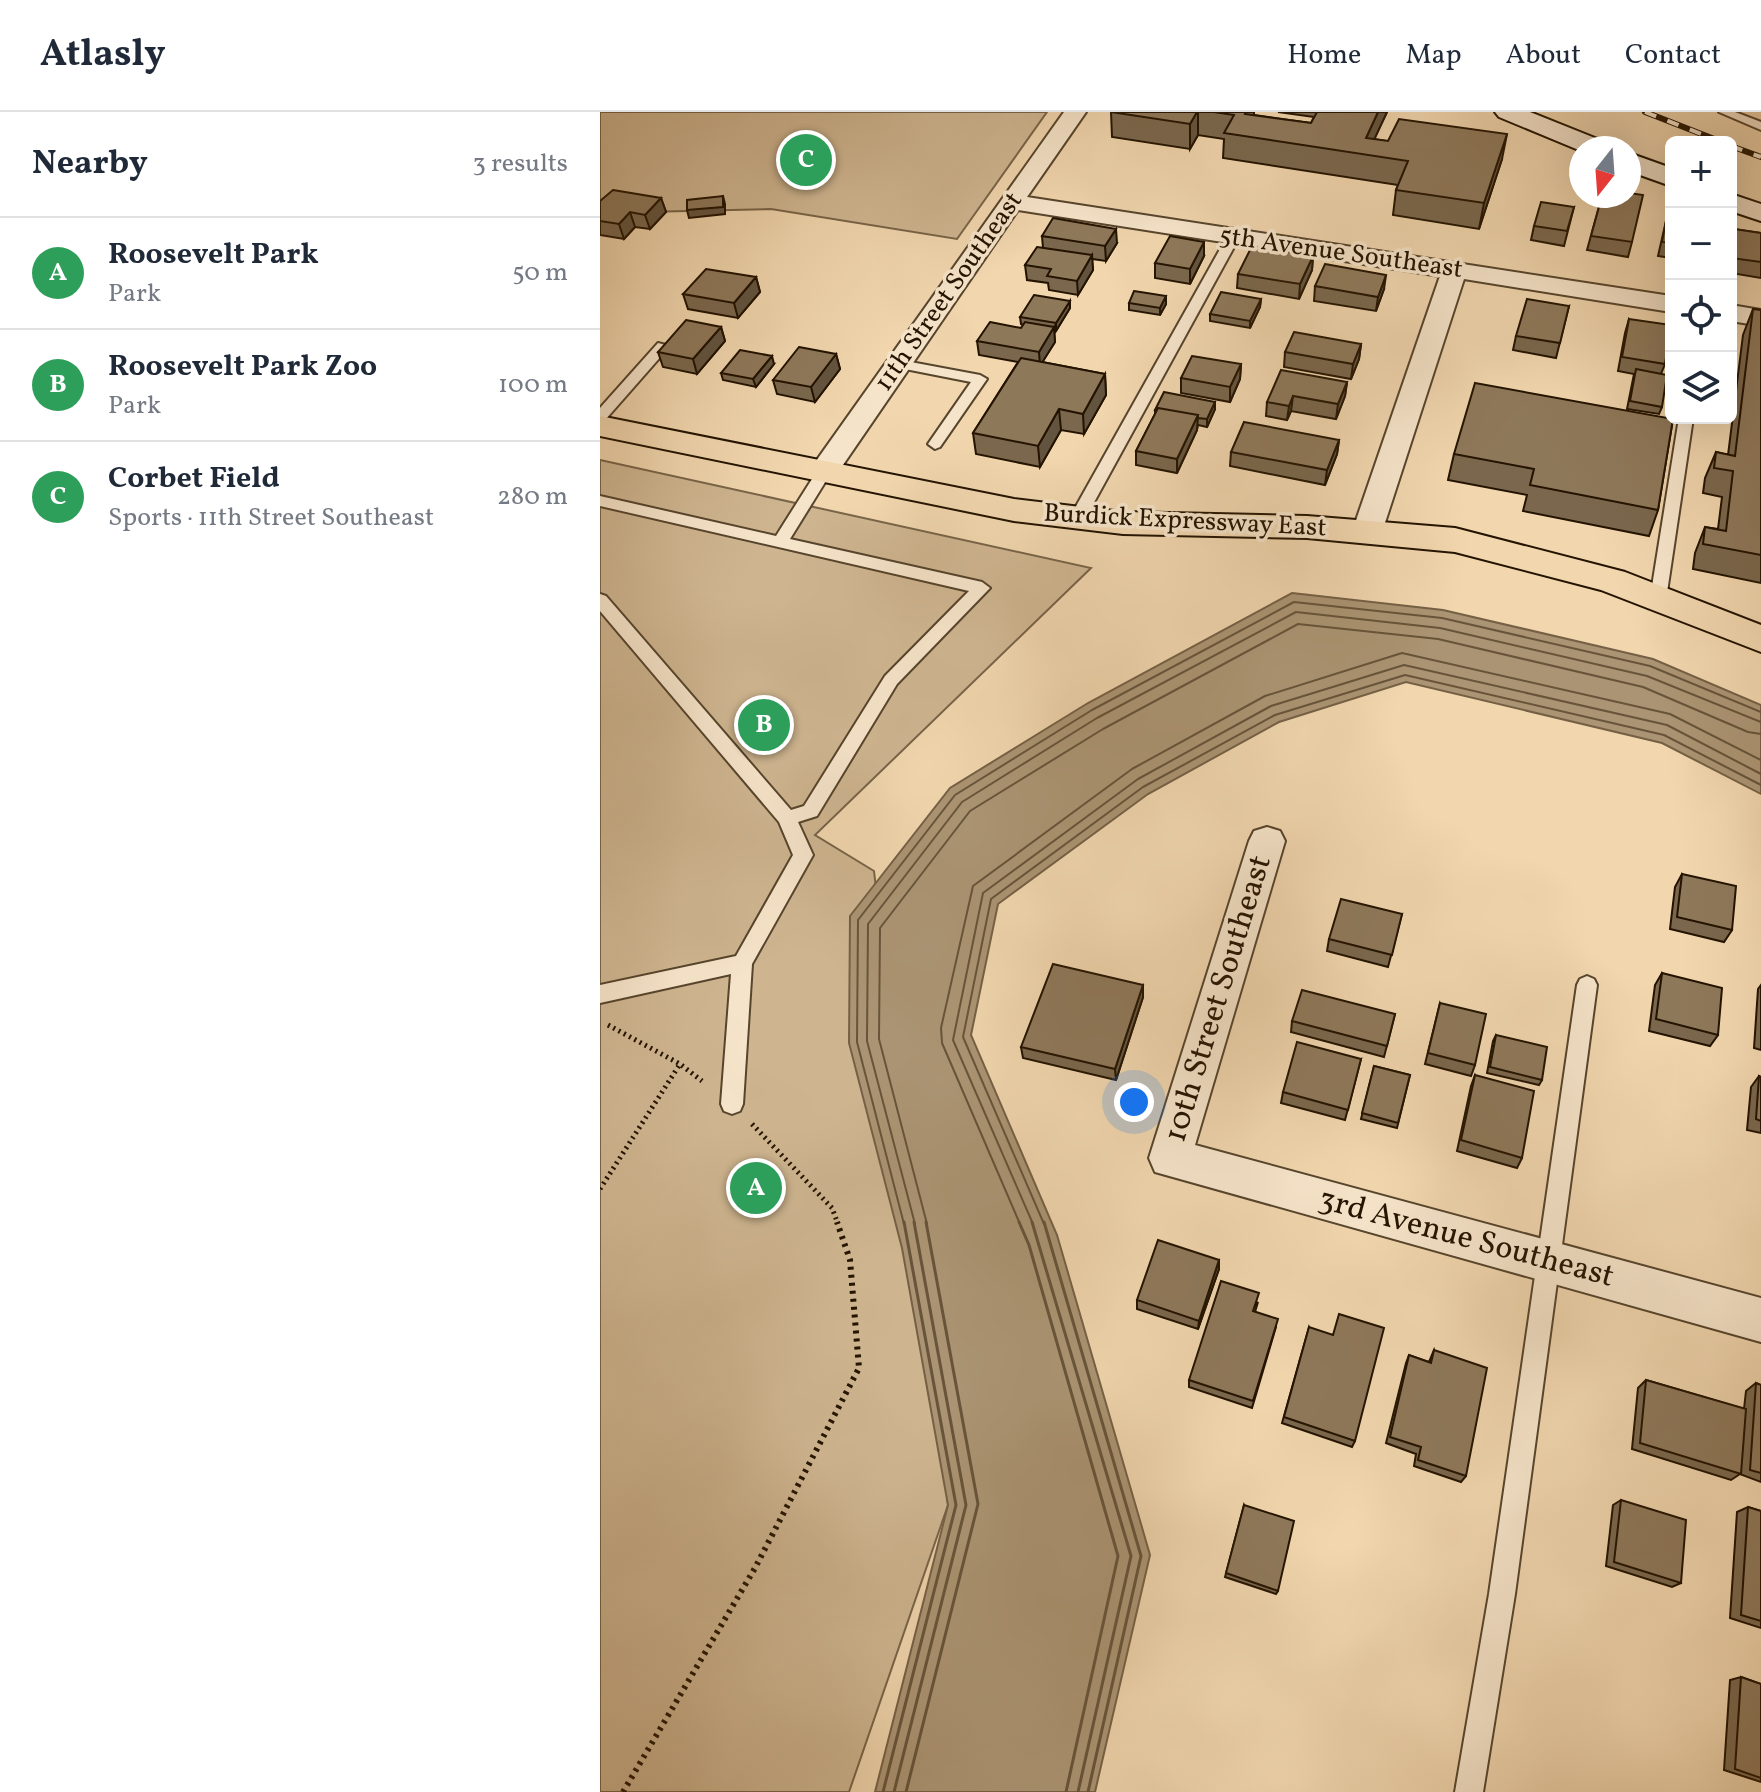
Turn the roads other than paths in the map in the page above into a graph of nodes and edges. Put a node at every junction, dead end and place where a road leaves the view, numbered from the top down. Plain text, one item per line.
1 (1075, 112) edge
2 (1508, 112) edge
3 (1725, 112) edge
4 (1761, 126) edge
5 (1569, 137) edge
6 (1641, 166) edge
7 (1665, 176) edge
8 (1012, 202) junction
9 (1737, 204) edge
10 (1761, 213) edge
11 (1233, 238) junction
12 (1455, 268) junction
13 (1665, 303) edge
14 (1737, 314) edge
15 (1761, 318) edge
16 (663, 346) edge
17 (900, 364) junction
18 (600, 417) edge
19 (1685, 424) edge
20 (600, 426) edge
21 (935, 444) dead end
22 (824, 471) junction
23 (600, 501) edge
24 (1078, 517) junction
25 (1367, 532) junction
26 (780, 542) junction
27 (1658, 599) junction
28 (600, 600) edge
29 (1761, 639) edge
30 (787, 818) junction
31 (1267, 841) dead end
32 (742, 963) junction
33 (1587, 985) dead end
34 (600, 994) edge
35 (732, 1104) road end
36 (1170, 1158) joint
37 (1549, 1262) junction
38 (1761, 1320) edge
39 (1469, 1792) edge

1 - 8 street, 11th Street Southeast
2 - 5 street
3 - 4 lane
6 - 7 street
8 - 11 street, 5th Avenue Southeast
8 - 17 street, 11th Street Southeast
9 - 10 street
11 - 12 street, 5th Avenue Southeast
11 - 24 lane
12 - 13 street, 5th Avenue Southeast
12 - 25 street
14 - 15 street
16 - 18 lane
17 - 21 lane
17 - 22 street, 11th Street Southeast
19 - 27 lane
20 - 22 main road, Burdick Expressway East
22 - 24 main road, Burdick Expressway East
22 - 26 lane
23 - 26 lane
24 - 25 main road, Burdick Expressway East
25 - 27 main road, Burdick Expressway East
26 - 30 lane
27 - 29 main road, Burdick Expressway East
28 - 30 lane
30 - 32 lane
31 - 36 street, 10th Street Southeast
32 - 34 lane
32 - 35 lane
33 - 37 lane
36 - 37 street, 3rd Avenue Southeast
37 - 38 street, 3rd Avenue Southeast
37 - 39 lane

